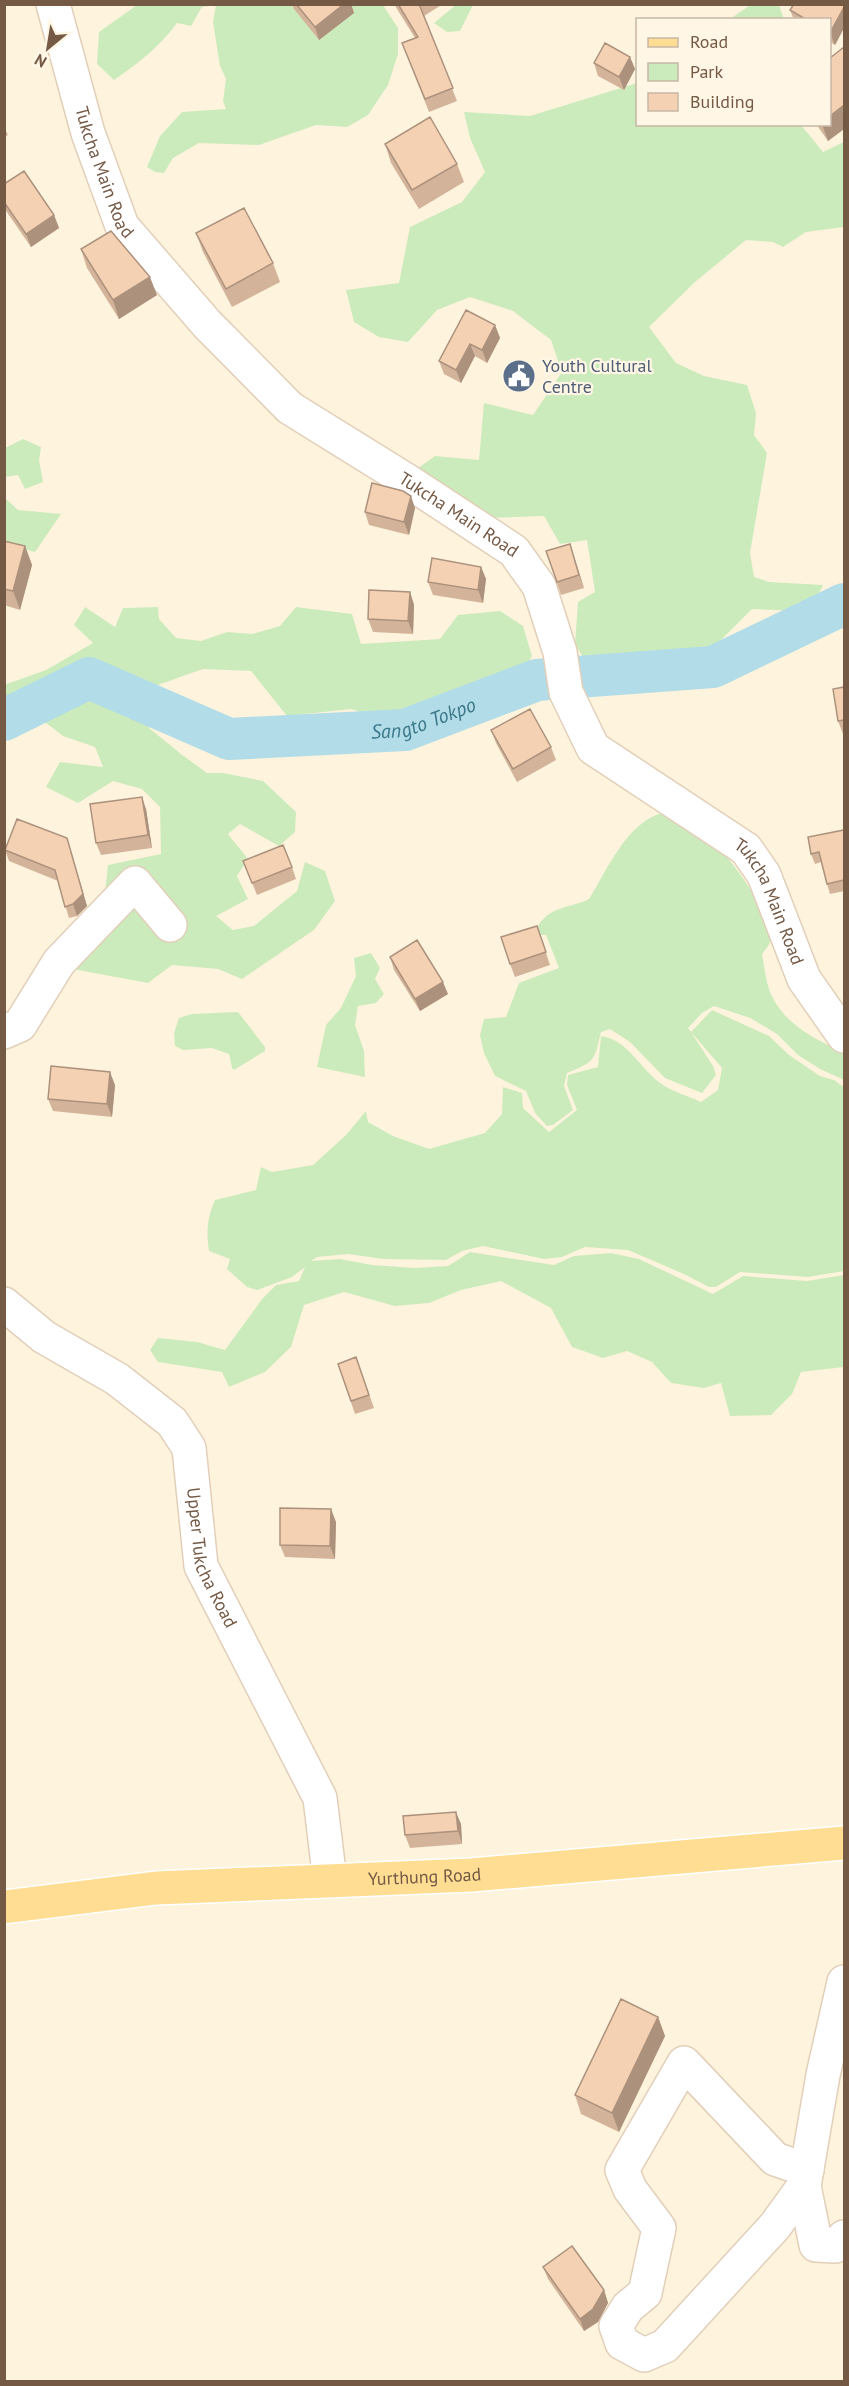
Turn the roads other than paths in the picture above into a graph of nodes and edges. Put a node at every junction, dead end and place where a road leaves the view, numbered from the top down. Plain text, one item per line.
1 (52, 4) edge
2 (170, 925) dead end
3 (4, 1032) edge
4 (844, 1036) edge
5 (4, 1304) edge
6 (844, 1843) edge
7 (330, 1881) junction
8 (4, 1907) edge
9 (844, 1982) edge
10 (806, 2178) junction
11 (844, 2237) edge

1 - 4 street, Tukcha Main Road
2 - 3 street
5 - 7 street, Upper Tukcha Road
6 - 7 main road, Yurthung Road
7 - 8 main road, Yurthung Road
9 - 10 street
10 - 10 street
10 - 11 street

